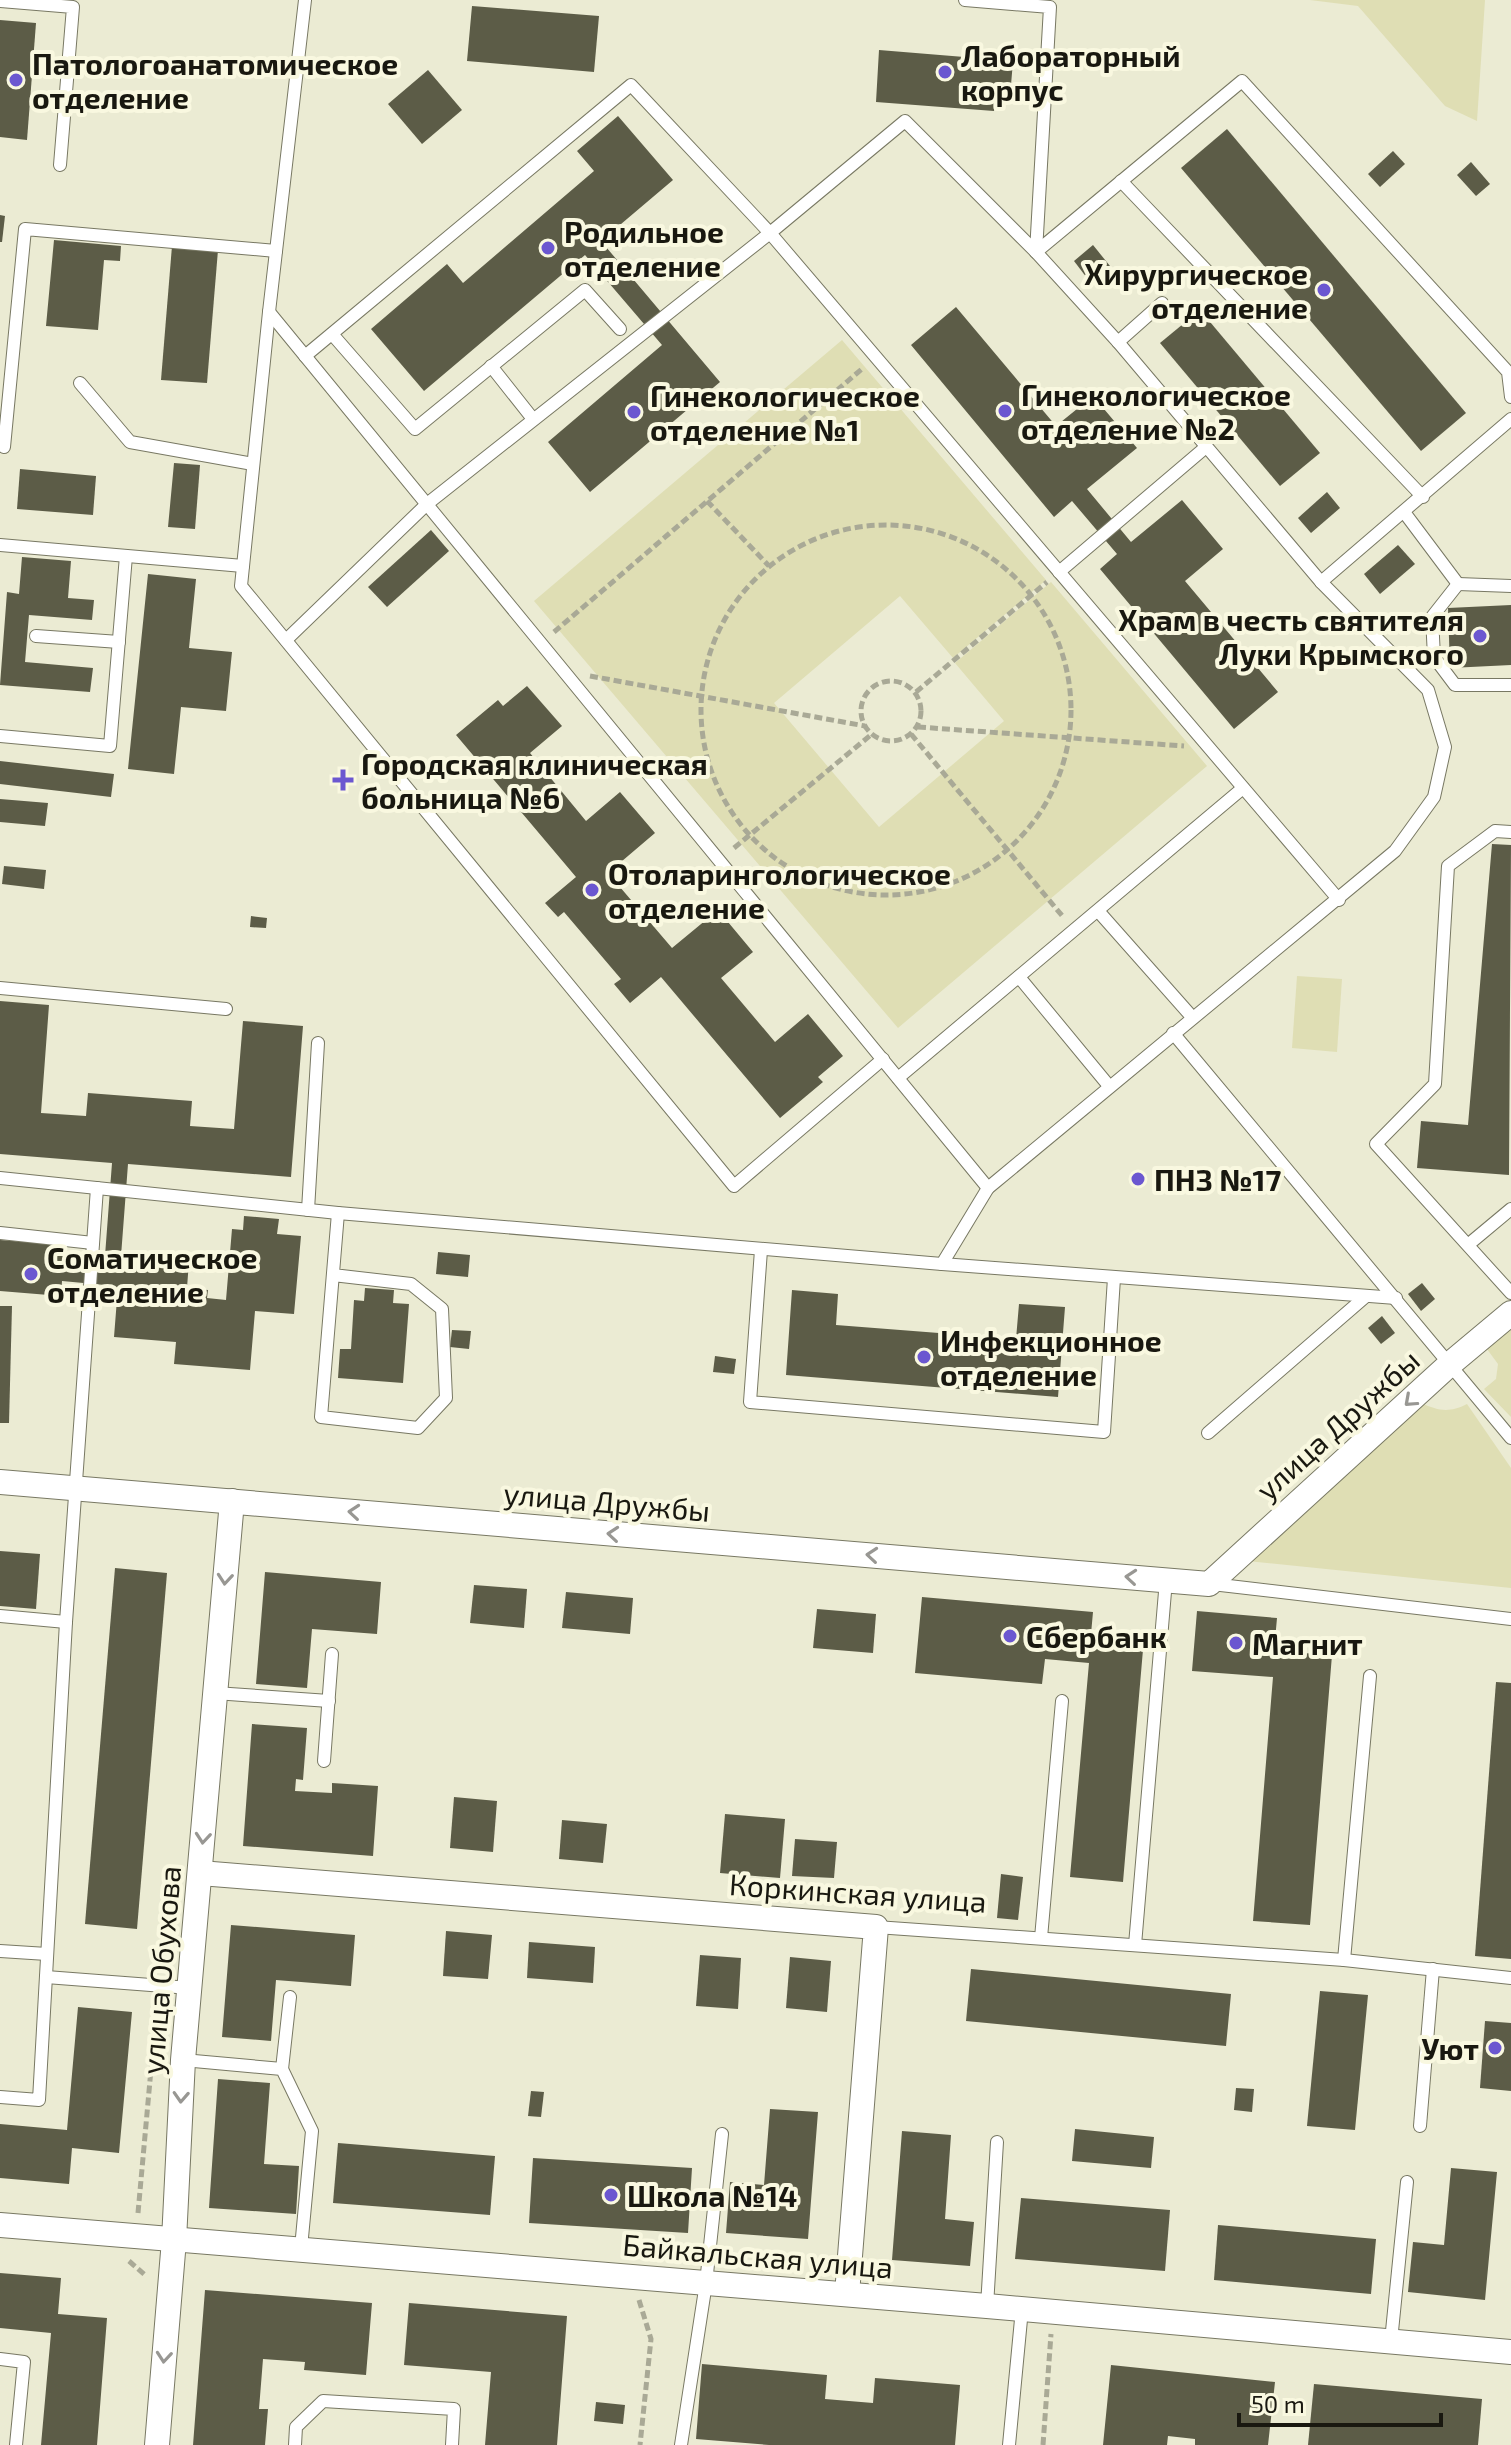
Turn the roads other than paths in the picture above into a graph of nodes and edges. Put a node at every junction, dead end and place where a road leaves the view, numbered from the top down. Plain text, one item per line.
1 (305, 0) edge
2 (965, 0) edge
3 (0, 1) edge
4 (60, 165) dead end
5 (1121, 181) junction
6 (770, 233) junction
7 (276, 251) junction
8 (1036, 252) junction
9 (1162, 303) dead end
10 (269, 312) junction
11 (620, 329) dead end
12 (332, 334) junction
13 (1118, 342) junction
14 (305, 356) junction
15 (491, 366) junction
16 (80, 383) dead end
17 (1511, 397) edge
18 (533, 419) junction
19 (1511, 419) edge
20 (4, 447) dead end
21 (1206, 447) junction
22 (253, 464) junction
23 (1423, 497) junction
24 (427, 504) junction
25 (1404, 512) junction
26 (0, 545) edge
27 (126, 556) junction
28 (243, 566) junction
29 (1059, 572) junction
30 (1321, 582) junction
31 (1458, 584) junction
32 (1511, 586) edge
33 (36, 636) dead end
34 (286, 640) junction
35 (119, 642) junction
36 (1511, 685) edge
37 (0, 736) edge
38 (1243, 788) junction
39 (1511, 832) edge
40 (1339, 900) junction
41 (1099, 912) junction
42 (1019, 977) junction
43 (0, 988) edge
44 (226, 1009) dead end
45 (1192, 1017) junction
46 (1173, 1033) junction
47 (318, 1043) dead end
48 (883, 1059) junction
49 (898, 1078) junction
50 (1109, 1086) junction
51 (0, 1178) edge
52 (97, 1188) junction
53 (988, 1188) junction
54 (1511, 1209) edge
55 (308, 1210) junction
56 (338, 1213) junction
57 (0, 1233) edge
58 (93, 1243) junction
59 (1469, 1244) junction
60 (761, 1250) junction
61 (942, 1264) junction
62 (333, 1275) junction
63 (1114, 1278) junction
64 (1511, 1293) edge
65 (1365, 1297) junction
66 (1396, 1298) junction
67 (1511, 1313) edge
68 (1450, 1364) junction
69 (1208, 1433) dead end
70 (1511, 1438) edge
71 (0, 1482) edge
72 (74, 1488) junction
73 (232, 1501) junction
74 (1166, 1580) junction
75 (1209, 1584) junction
76 (0, 1616) edge
77 (1511, 1619) edge
78 (66, 1622) junction
79 (332, 1654) dead end
80 (1370, 1676) dead end
81 (215, 1693) junction
82 (329, 1701) junction
83 (1062, 1701) dead end
84 (324, 1761) dead end
85 (200, 1873) junction
86 (876, 1927) junction
87 (1041, 1938) junction
88 (1135, 1945) junction
89 (0, 1951) edge
90 (47, 1954) junction
91 (1344, 1960) junction
92 (1433, 1969) junction
93 (46, 1977) junction
94 (1511, 1978) edge
95 (190, 1988) junction
96 (290, 1997) dead end
97 (183, 2060) junction
98 (282, 2069) junction
99 (0, 2097) edge
100 (1420, 2126) dead end
101 (722, 2134) dead end
102 (997, 2142) dead end
103 (1407, 2182) dead end
104 (0, 2225) edge
105 (174, 2240) junction
106 (301, 2248) junction
107 (706, 2283) junction
108 (847, 2294) junction
109 (987, 2306) junction
110 (1022, 2309) junction
111 (1391, 2341) junction
112 (1511, 2352) edge
113 (0, 2359) edge
114 (16, 2445) edge
115 (157, 2445) edge
116 (295, 2445) edge
117 (452, 2445) edge
118 (681, 2445) edge
119 (1009, 2445) edge

1 - 7 lane
2 - 8 lane
3 - 4 lane
5 - 8 lane
5 - 17 lane
5 - 23 lane
6 - 8 lane
6 - 12 lane
6 - 18 lane
6 - 29 lane
7 - 10 lane
7 - 20 lane
8 - 13 lane
9 - 13 lane
10 - 14 lane
10 - 22 lane
11 - 15 lane
12 - 14 lane
12 - 15 lane
13 - 21 lane
14 - 24 lane
15 - 18 lane
16 - 22 lane
18 - 24 lane
19 - 23 lane
21 - 29 lane
21 - 30 lane
22 - 28 lane
23 - 25 lane
24 - 34 lane
24 - 48 lane
25 - 30 lane
25 - 31 lane
26 - 27 lane
27 - 28 lane
27 - 35 lane
28 - 34 lane
29 - 38 lane
30 - 40 lane
31 - 32 lane
31 - 36 lane
33 - 35 lane
34 - 48 lane
35 - 37 lane
38 - 40 lane
38 - 41 lane
39 - 59 lane
40 - 45 lane
41 - 42 lane
41 - 45 lane
42 - 49 lane
42 - 50 lane
43 - 44 lane
45 - 46 lane
46 - 50 lane
46 - 66 lane
47 - 55 lane
48 - 49 lane
49 - 53 lane
50 - 53 lane
51 - 52 lane
52 - 55 lane
52 - 58 lane
53 - 61 lane
54 - 59 lane
55 - 56 lane
56 - 60 lane
56 - 62 lane
57 - 58 lane
58 - 72 lane
59 - 64 lane
60 - 61 lane
60 - 63 lane
61 - 63 lane
62 - 62 lane
63 - 65 lane
65 - 66 lane
65 - 69 lane
66 - 68 lane
67 - 68 street, улица Дружбы
68 - 70 lane
68 -> 75 street, улица Дружбы
71 - 72 street, улица Дружбы
72 - 73 street, улица Дружбы
72 - 78 lane
74 -> 73 street, улица Дружбы
73 -> 81 street, улица Обухова
74 - 75 street, улица Дружбы
74 - 88 lane
75 - 77 lane, улица Дружбы
76 - 78 lane
78 - 90 lane
79 - 82 lane
80 - 91 lane
81 - 82 lane
81 -> 85 street, улица Обухова
82 - 84 lane
83 - 87 lane
85 - 86 street, Коркинская улица
85 - 95 street, улица Обухова
86 - 87 lane, Коркинская улица
86 - 108 street
87 - 88 lane, Коркинская улица
88 - 91 lane, Коркинская улица
89 - 90 lane
90 - 93 lane
91 - 92 lane, Коркинская улица
92 - 94 lane, Коркинская улица
92 - 100 lane
93 - 95 lane
93 - 99 lane
95 - 97 street, улица Обухова
96 - 98 lane
97 - 98 lane
97 -> 105 street, улица Обухова
98 - 106 lane
101 - 107 lane
102 - 109 lane
103 - 111 lane
104 - 105 street, Байкальская улица
105 - 106 street, Байкальская улица
105 -> 115 street, улица Обухова
106 - 107 street, Байкальская улица
107 - 108 street, Байкальская улица
107 - 118 lane
108 - 109 street, Байкальская улица
109 - 110 street, Байкальская улица
110 - 111 street, Байкальская улица
110 - 119 lane
111 - 112 street, Байкальская улица
113 - 114 lane
116 - 117 lane

